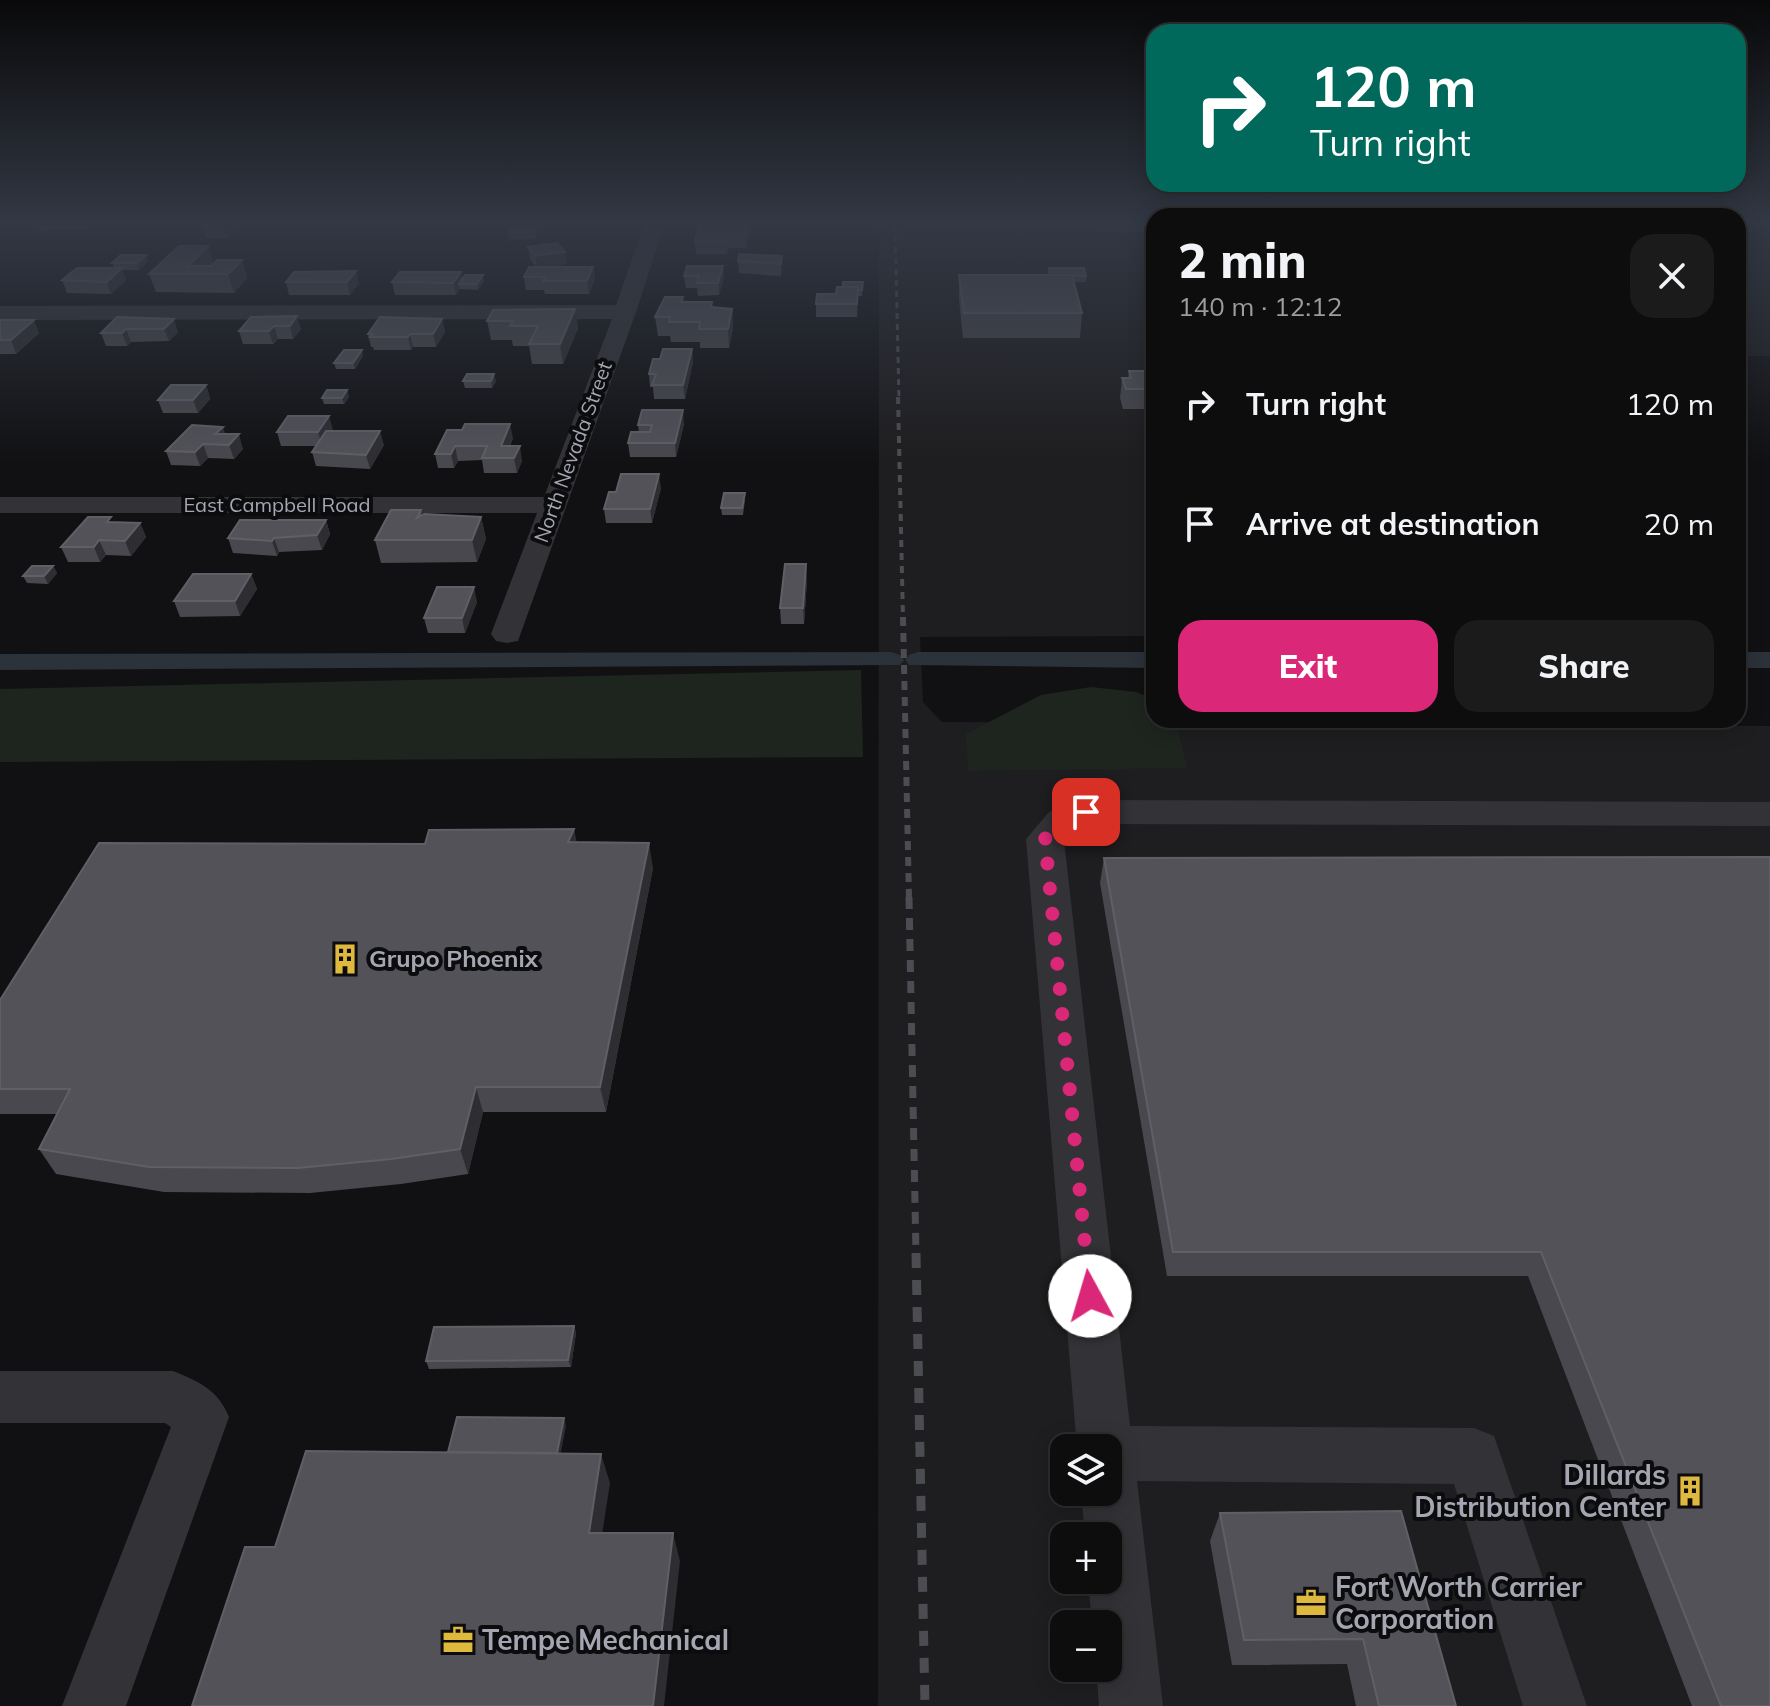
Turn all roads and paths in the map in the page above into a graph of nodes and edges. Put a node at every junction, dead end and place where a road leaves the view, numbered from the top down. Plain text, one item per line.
1 (627, 305) edge
2 (625, 312) junction
3 (0, 313) edge
4 (0, 505) edge
5 (554, 505) junction
6 (507, 634) dead end
7 (1770, 814) edge
8 (0, 1397) edge
9 (1105, 1434) edge
10 (1122, 1450) edge
11 (1111, 1506) edge
12 (94, 1706) edge
13 (1131, 1706) edge
14 (1555, 1706) edge

1 - 2 street, North Nevada Street
2 - 3 street
2 - 5 street, North Nevada Street
4 - 5 street, East Campbell Road
5 - 6 street, North Nevada Street
7 - 9 street
8 - 12 street
10 - 14 street
11 - 13 street

